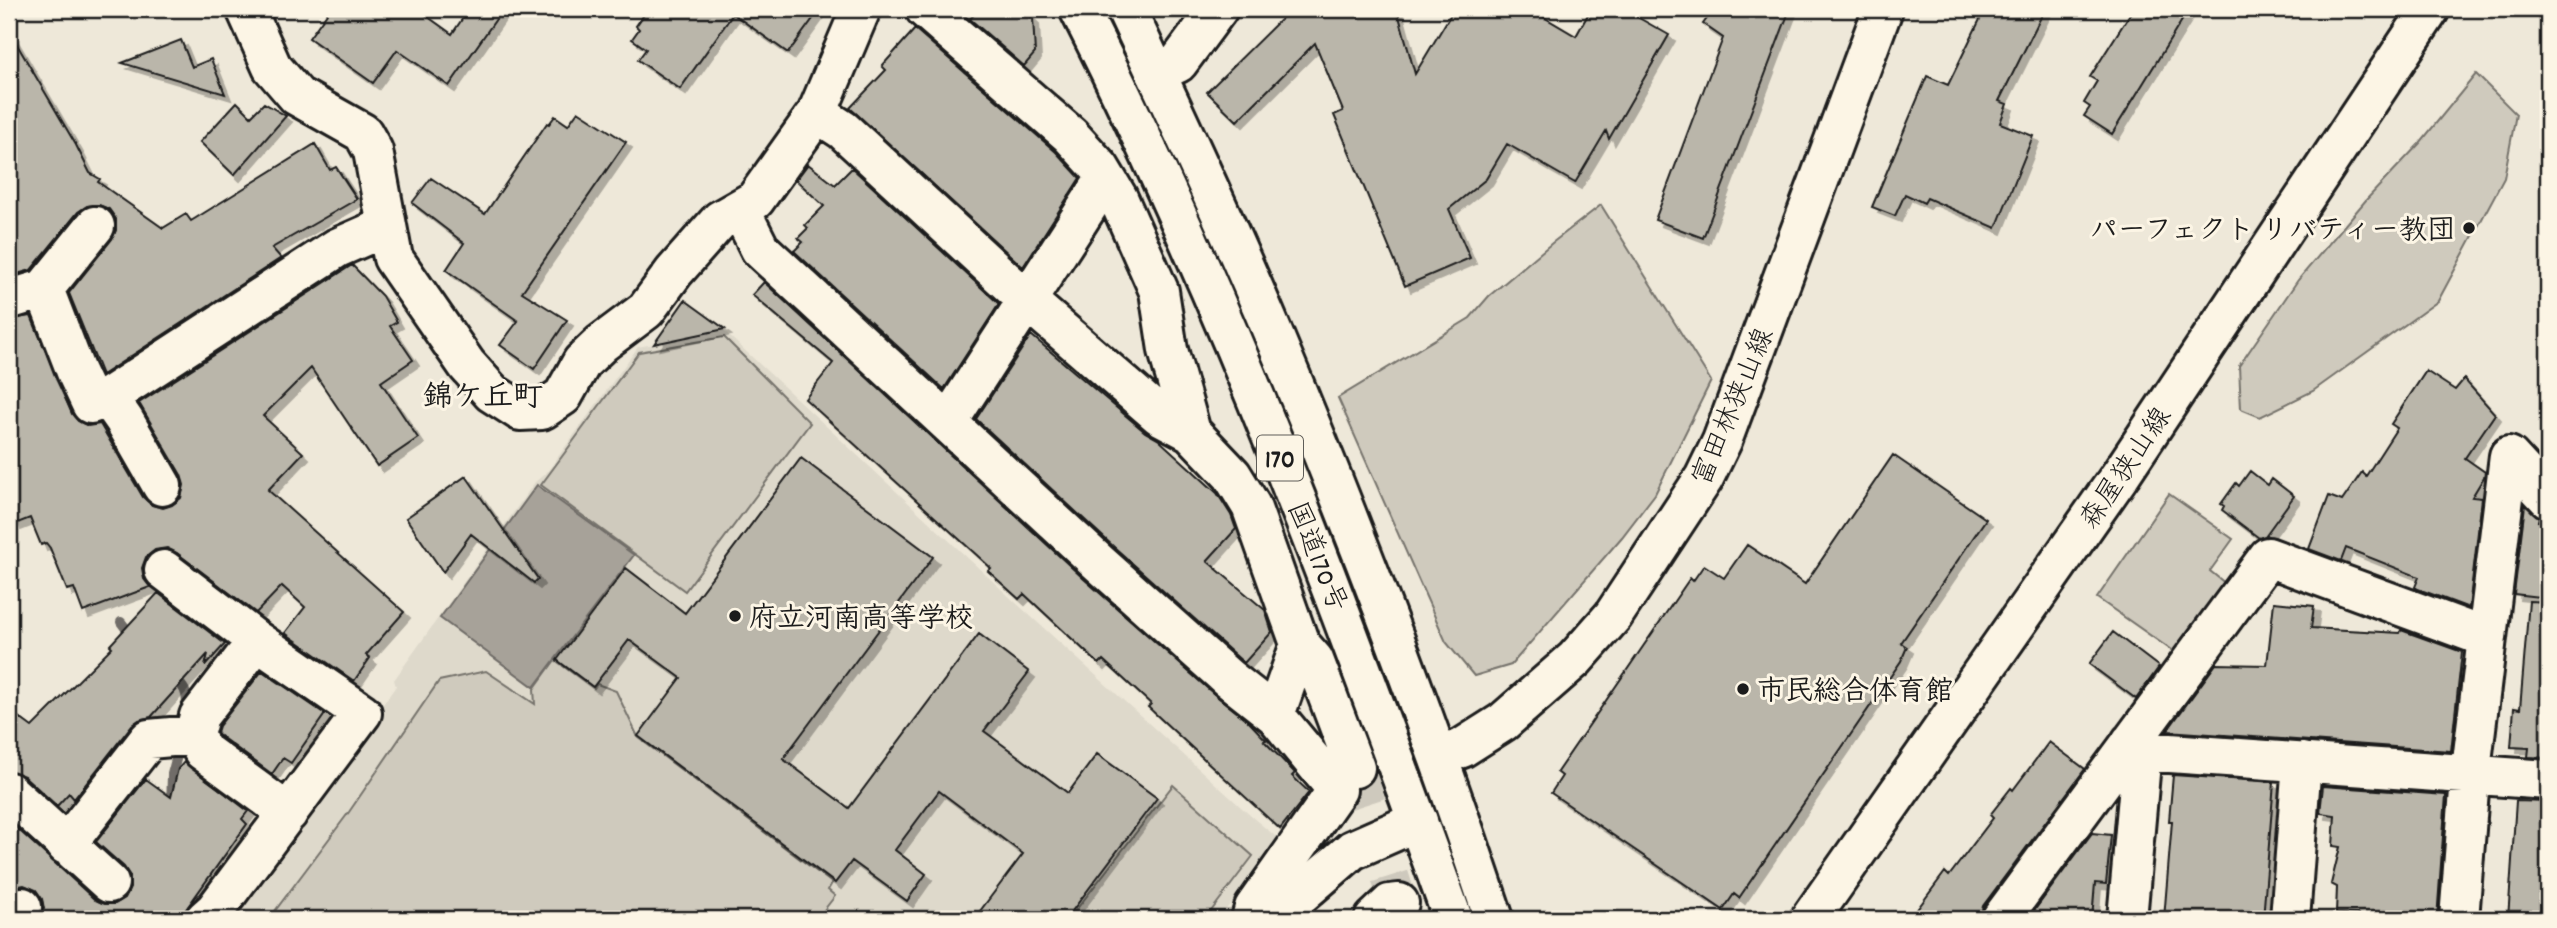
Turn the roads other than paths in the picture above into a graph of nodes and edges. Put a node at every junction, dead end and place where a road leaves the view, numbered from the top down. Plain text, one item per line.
1 (246, 9) edge
2 (862, 9) edge
3 (925, 9) edge
4 (1079, 9) edge
5 (1126, 9) edge
6 (1219, 9) edge
7 (1883, 9) edge
8 (2430, 9) edge
9 (1156, 73) junction
10 (817, 113) junction
11 (1105, 178) junction
12 (740, 209) junction
13 (95, 226) dead end
14 (387, 226) junction
15 (1028, 301) junction
16 (108, 397) junction
17 (949, 421) junction
18 (1191, 432) junction
19 (162, 486) dead end
20 (2548, 498) edge
21 (164, 570) dead end
22 (2487, 638) junction
23 (257, 641) junction
24 (1300, 644) junction
25 (1275, 715) junction
26 (185, 736) junction
27 (2137, 747) junction
28 (1440, 756) junction
29 (2302, 762) junction
30 (1355, 768) tunnel mouth
31 (2470, 774) junction
32 (2548, 780) edge
33 (9, 792) edge
34 (288, 813) junction
35 (1418, 821) junction
36 (66, 845) junction
37 (109, 883) dead end
38 (205, 919) edge
39 (1251, 919) edge
40 (1278, 919) edge
41 (1453, 919) edge
42 (1494, 919) edge
43 (1810, 919) edge
44 (2001, 919) edge
45 (2127, 919) edge
46 (2290, 919) edge
47 (2459, 919) edge

1 - 14 main road
2 - 10 main road
3 - 11 main road
4 - 35 main road, 国道170号 / 170
5 - 9 main road, 国道170号 / 170
6 - 9 main road
7 - 28 main road, 富田林狭山線
8 - 43 main road, 森屋狭山線
9 - 28 main road, 国道170号 / 170
10 - 12 main road
10 - 15 main road
11 - 15 main road
11 - 18 main road
12 - 14 main road
12 - 17 main road
13 - 16 main road
14 - 16 main road
15 - 17 main road
15 - 18 main road
16 - 19 main road
17 - 25 main road
18 - 24 main road
20 - 22 main road
21 - 23 main road
22 - 27 main road
22 - 31 main road
23 - 26 main road
23 - 34 main road
24 - 25 main road
24 - 30 main road
25 - 39 main road
26 - 34 main road
26 - 36 main road
27 - 29 main road
27 - 44 main road
27 - 45 main road
28 - 42 main road, 国道170号 / 170
29 - 31 main road
29 - 46 main road
31 - 32 main road
31 - 47 main road
33 - 36 main road
34 - 38 main road
35 - 40 main road
35 - 41 main road, 国道170号 / 170
36 - 37 main road

